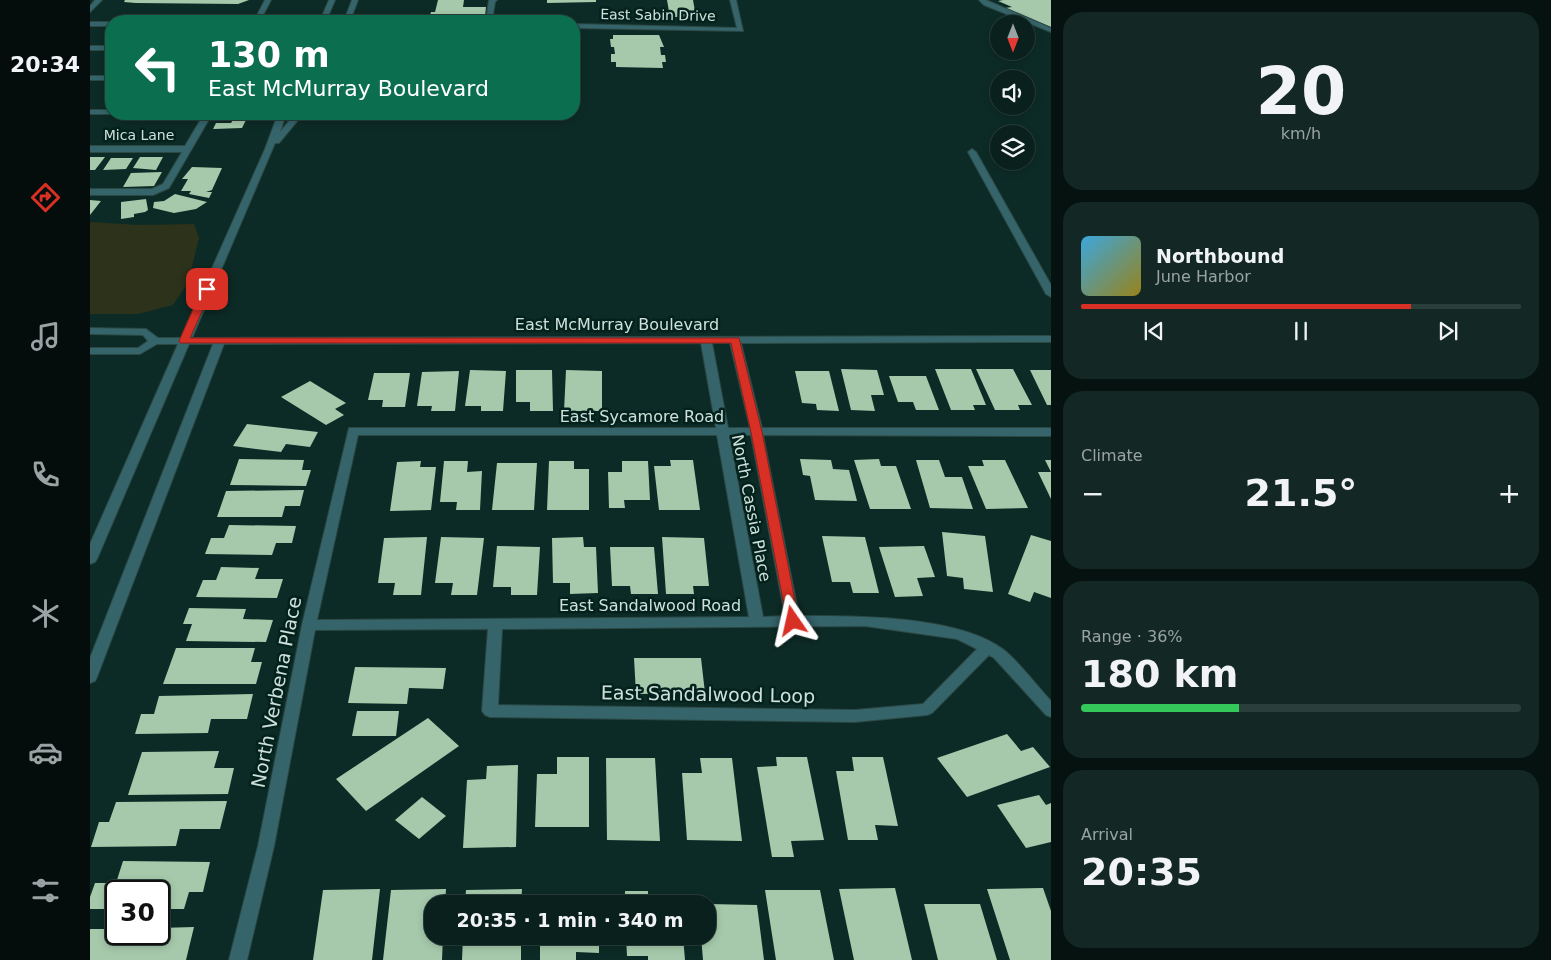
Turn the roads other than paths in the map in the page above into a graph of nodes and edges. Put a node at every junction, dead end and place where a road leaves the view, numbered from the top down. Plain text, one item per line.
1 (99, 0) edge
2 (268, 0) edge
3 (332, 0) edge
4 (355, 0) edge
5 (494, 0) edge
6 (733, 0) edge
7 (982, 0) edge
8 (989, 0) edge
9 (90, 10) edge
10 (260, 15) edge
11 (326, 15) edge
12 (350, 15) edge
13 (490, 15) edge
14 (90, 24) edge
15 (105, 24) edge
16 (1051, 24) edge
17 (580, 26) edge
18 (1051, 30) edge
19 (90, 48) edge
20 (105, 48) edge
21 (90, 78) edge
22 (105, 78) edge
23 (90, 112) edge
24 (105, 112) edge
25 (204, 120) edge
26 (280, 120) edge
27 (294, 120) edge
28 (188, 148) junction
29 (90, 149) edge
30 (269, 149) junction
31 (972, 152) dead end
32 (90, 192) edge
33 (1051, 294) edge
34 (90, 331) edge
35 (1051, 339) edge
36 (706, 340) junction
37 (735, 340) junction
38 (155, 341) junction
39 (184, 341) junction
40 (220, 341) junction
41 (90, 351) edge
42 (352, 431) joint
43 (757, 432) junction
44 (1051, 432) edge
45 (722, 433) junction
46 (90, 559) edge
47 (793, 621) junction
48 (757, 622) junction
49 (495, 623) junction
50 (309, 625) junction
51 (987, 648) junction
52 (90, 677) edge
53 (1051, 712) edge
54 (238, 960) edge

1 - 9 street
2 - 10 street
3 - 11 street
4 - 12 street
5 - 13 street
6 - 17 street, East Sabin Drive
7 - 18 street
8 - 16 street
14 - 15 street
19 - 20 street
21 - 22 street
23 - 24 street
25 - 28 street
26 - 30 street
27 - 30 street
28 - 29 street, Mica Lane
28 - 32 street
30 - 39 street
31 - 33 street
34 - 38 street
35 - 37 street, East McMurray Boulevard
36 - 37 street, East McMurray Boulevard
36 - 40 street, East McMurray Boulevard
36 - 45 street, North Cassia Place
37 - 43 street, North Cassia Place
38 - 39 street, East McMurray Boulevard
38 - 41 street
39 - 40 street, East McMurray Boulevard
39 - 46 street
40 - 52 street
42 - 45 street, East Sycamore Road
42 - 50 street, North Verbena Place
43 - 44 street, East Sycamore Road
43 - 45 street, East Sycamore Road
43 - 47 street, North Cassia Place
45 - 48 street, North Cassia Place
47 - 48 street, East Sandalwood Road
47 - 51 street, East Sandalwood Road
48 - 49 street, East Sandalwood Road
49 - 50 street, East Sandalwood Road
49 - 51 street, East Sandalwood Loop
50 - 54 street, North Verbena Place
51 - 53 street, East Sandalwood Road

